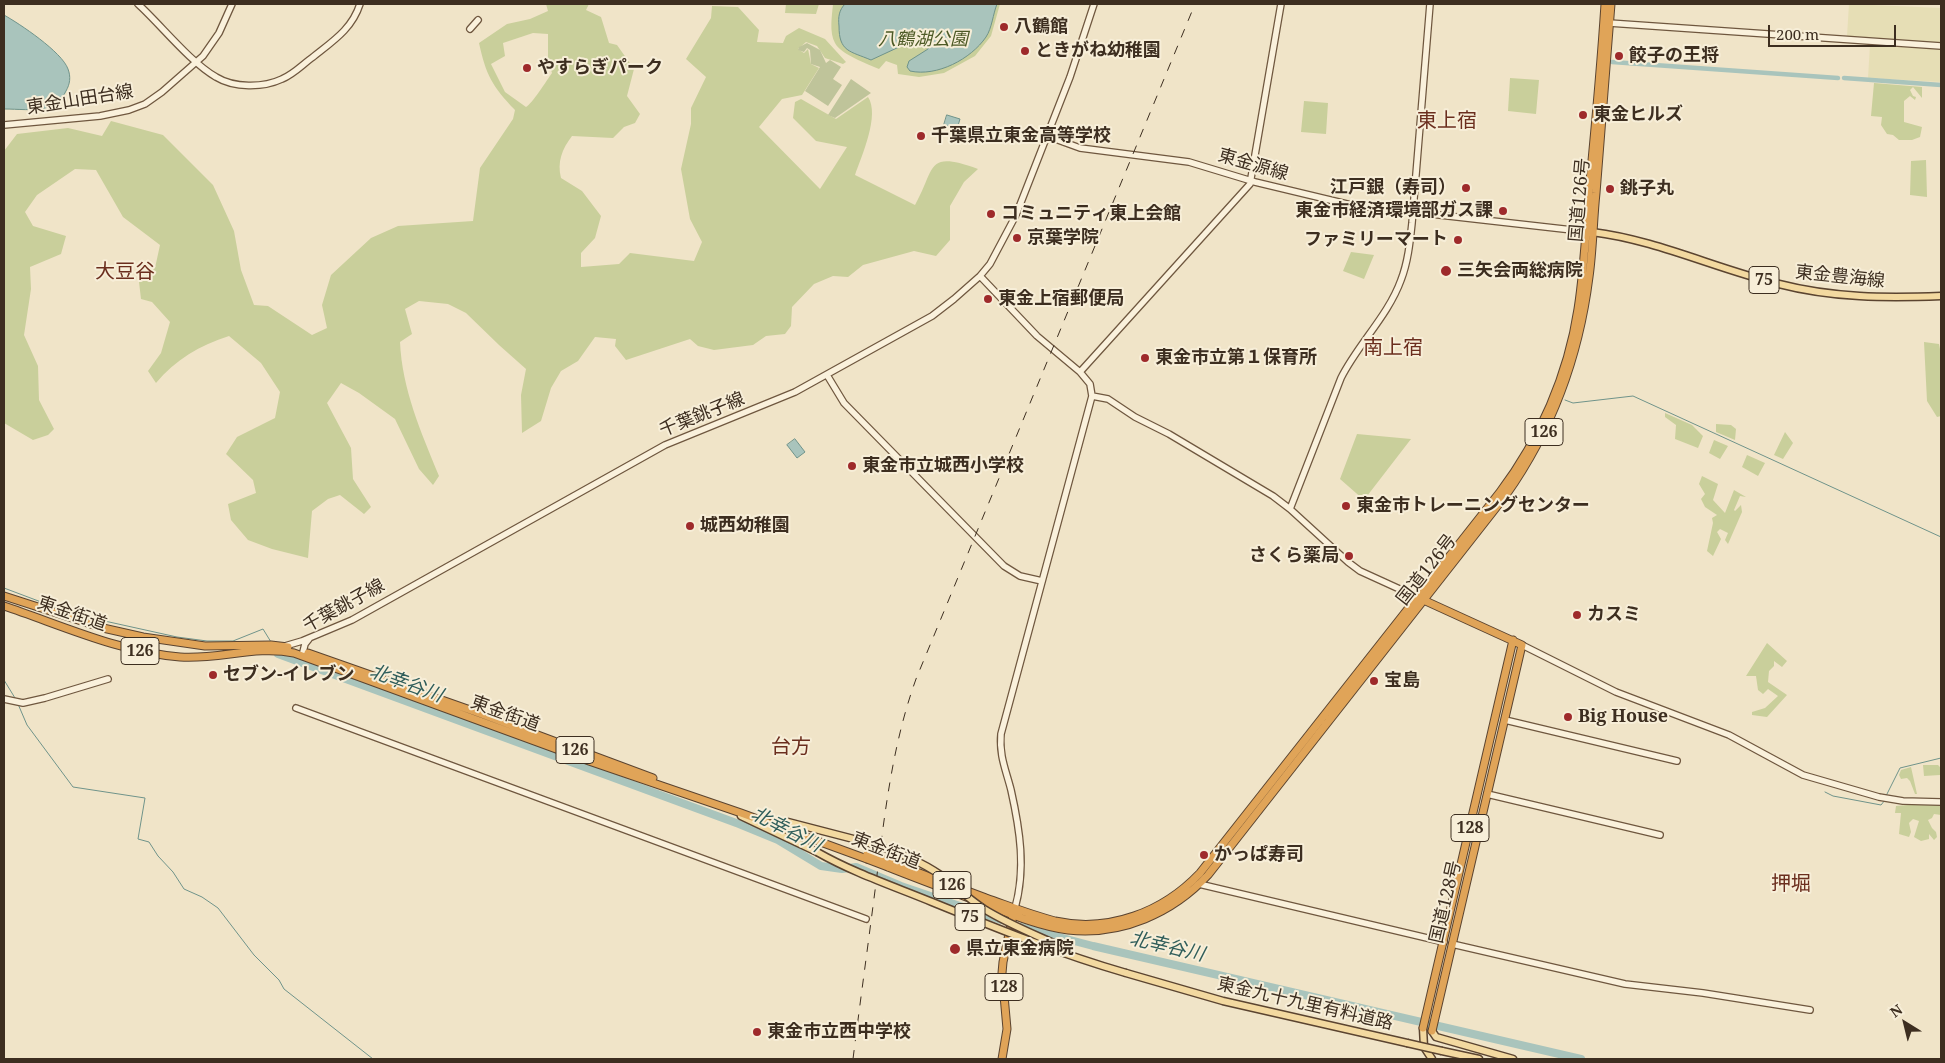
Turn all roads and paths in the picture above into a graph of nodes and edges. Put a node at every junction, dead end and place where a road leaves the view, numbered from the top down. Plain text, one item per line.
1 (138, 4) edge
2 (232, 4) edge
3 (360, 4) edge
4 (1094, 4) edge
5 (1281, 4) edge
6 (1430, 4) edge
7 (1605, 4) edge
8 (1611, 4) edge
9 (478, 20) dead end
10 (1609, 23) junction
11 (470, 29) dead end
12 (1941, 46) edge
13 (197, 62) junction
14 (4, 125) edge
15 (1047, 136) junction
16 (1251, 181) junction
17 (1412, 212) junction
18 (1589, 232) junction
19 (980, 276) junction
20 (1941, 296) edge
21 (1080, 372) junction
22 (827, 375) junction
23 (1092, 396) junction
24 (1290, 509) junction
25 (1042, 581) junction
26 (4, 596) edge
27 (1420, 599) junction
28 (4, 606) edge
29 (309, 639) junction
30 (1513, 640) junction
31 (1522, 645) junction
32 (282, 646) junction
33 (303, 654) junction
34 (108, 679) dead end
35 (4, 700) edge
36 (296, 708) dead end
37 (1495, 718) junction
38 (1505, 720) junction
39 (1677, 761) dead end
40 (1479, 792) junction
41 (685, 793) junction
42 (1487, 794) junction
43 (1941, 802) edge
44 (776, 822) junction
45 (1660, 834) dead end
46 (867, 857) junction
47 (1461, 866) junction
48 (1469, 869) junction
49 (1199, 884) junction
50 (1014, 912) junction
51 (866, 919) dead end
52 (1444, 942) junction
53 (1452, 944) junction
54 (1126, 973) junction
55 (1810, 1010) dead end
56 (1430, 1016) junction
57 (1423, 1028) joint
58 (1432, 1031) joint
59 (1002, 1059) edge
60 (1432, 1059) edge
61 (1479, 1059) edge
62 (1513, 1059) edge

1 - 13 street
2 - 13 street, 東金山田台線
3 - 13 street
4 - 15 street
5 - 16 street
6 - 17 street
7 - 18 highway, 国道126号 / 126
8 - 10 highway, 国道126号 / 126
9 - 11 street
10 - 12 street
10 - 18 highway, 国道126号 / 126
13 - 14 street, 東金山田台線
15 - 16 street, 東金源線
15 - 19 street, 千葉銚子線
16 - 17 street, 東金源線
16 - 21 street
17 - 18 street, 東金源線
17 - 24 street
18 - 20 main road, 東金豊海線 / 75
18 - 27 highway, 国道126号 / 126
19 - 21 street
19 - 22 street, 千葉銚子線
21 - 23 street
22 - 25 street
22 - 29 street, 千葉銚子線
23 - 24 street
23 - 25 street
24 - 27 street
25 - 50 street
26 - 32 highway, 東金街道 / 126
27 - 30 highway
27 - 49 highway, 国道126号 / 126
27 - 50 highway, 国道126号 / 126
28 - 33 highway, 東金街道 / 126
29 - 32 street
29 - 33 street, 千葉銚子線
30 - 31 highway
30 - 37 highway, 国道128号 / 128
31 - 38 highway, 国道128号 / 128
31 - 43 street
32 - 33 highway, 東金街道 / 126
33 - 41 highway, 東金街道 / 126
33 - 44 highway, 東金街道 / 126
34 - 35 street
36 - 51 street
37 - 38 highway
37 - 40 highway, 国道128号 / 128
38 - 39 street
38 - 42 highway, 国道128号 / 128
40 - 42 highway
40 - 47 highway, 国道128号 / 128
41 - 46 highway, 東金街道 / 126
41 - 54 main road, 東金九十九里有料道路 / 75, bridge
42 - 45 street
42 - 48 highway, 国道128号 / 128
44 - 46 highway, 東金街道 / 126
44 - 54 main road, 東金九十九里有料道路 / 75, bridge
46 - 50 highway, 東金街道 / 126, bridge
47 - 48 highway
47 - 52 highway, 国道128号 / 128
48 - 53 highway, 国道128号 / 128
49 - 50 highway, 国道126号 / 126
49 - 52 street
50 - 59 highway, 128
52 - 53 highway
52 - 56 highway, 国道128号 / 128
53 - 55 street
53 - 56 highway, 国道128号 / 128
54 - 61 main road, 東金九十九里有料道路 / 75, bridge
56 - 57 highway, 国道128号 / 128
56 - 58 highway, 国道128号 / 128
57 - 60 main road
58 - 62 main road

